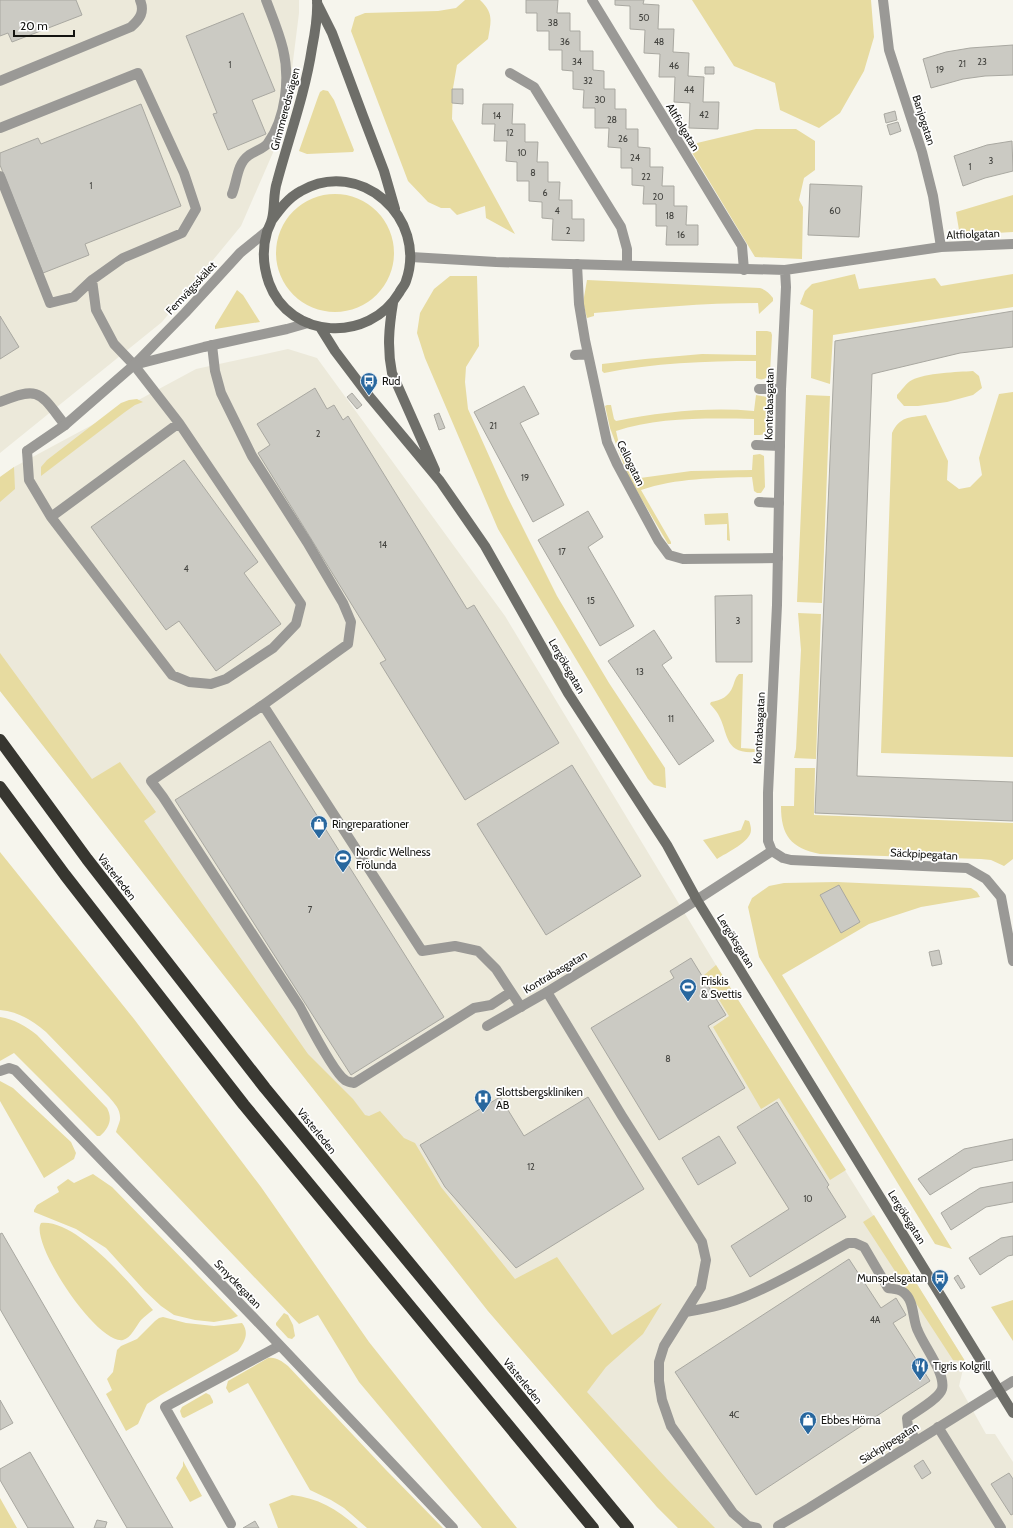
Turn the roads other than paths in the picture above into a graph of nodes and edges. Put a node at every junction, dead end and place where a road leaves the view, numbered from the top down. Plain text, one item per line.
1 (140, 0) edge
2 (266, 0) edge
3 (592, 0) edge
4 (883, 0) edge
5 (317, 2) edge
6 (510, 73) dead end
7 (0, 80) edge
8 (0, 128) edge
9 (0, 176) edge
10 (232, 194) dead end
11 (395, 210) junction
12 (272, 220) junction
13 (268, 231) junction
14 (1013, 244) edge
15 (941, 247) junction
16 (411, 257) junction
17 (577, 264) junction
18 (627, 265) junction
19 (744, 270) junction
20 (785, 270) junction
21 (92, 280) junction
22 (393, 303) junction
23 (308, 323) junction
24 (320, 327) junction
25 (212, 345) junction
26 (588, 354) junction
27 (575, 355) dead end
28 (134, 365) junction
29 (759, 389) dead end
30 (781, 389) junction
31 (0, 402) edge
32 (179, 423) junction
33 (65, 425) junction
34 (756, 445) dead end
35 (780, 446) junction
36 (440, 481) junction
37 (759, 502) dead end
38 (779, 503) junction
39 (51, 517) junction
40 (778, 558) junction
41 (263, 705) junction
42 (0, 740) edge
43 (0, 787) edge
44 (772, 851) junction
45 (697, 900) junction
46 (1013, 961) edge
47 (511, 992) junction
48 (547, 992) junction
49 (521, 1007) junction
50 (487, 1026) dead end
51 (0, 1071) edge
52 (686, 1312) junction
53 (279, 1346) junction
54 (1013, 1381) edge
55 (998, 1390) junction
56 (1013, 1414) edge
57 (938, 1427) junction
58 (916, 1440) junction
59 (231, 1524) dead end
60 (775, 1527) edge
61 (453, 1528) edge
62 (593, 1528) edge
63 (629, 1528) edge
64 (756, 1528) edge
65 (1001, 1528) edge

1 - 7 street
2 - 10 street
3 - 19 street, Altfiolgatan
4 - 15 street, Banjogatan
5 - 11 street, Grimmeredsvägen
5 - 12 street, Grimmeredsvägen
6 - 18 street
8 - 21 street
9 - 21 street
11 - 12 street
11 - 16 street
12 - 13 street
13 - 23 street
13 - 28 street, Femvägsskälet
14 - 15 street, Altfiolgatan
15 - 20 street, Altfiolgatan
16 - 17 street, Altfiolgatan
16 - 22 street
17 - 18 street, Altfiolgatan
17 - 26 street, Cellogatan
18 - 19 street, Altfiolgatan
19 - 20 street, Altfiolgatan
20 - 30 street, Kontrabasgatan
21 - 28 street
22 - 24 street
22 - 36 street, Lergöksgatan
23 - 24 street
23 - 25 street, Femvägsskälet
24 - 36 street, Lergöksgatan
25 - 28 street, Femvägsskälet
25 - 41 street
26 - 27 street
26 - 40 street, Cellogatan
28 - 32 street
28 - 33 street, Femvägsskälet
29 - 30 street
30 - 35 street, Kontrabasgatan
31 - 33 street
32 - 39 street
32 - 39 street
33 - 39 street, Femvägsskälet
34 - 35 street
35 - 38 street, Kontrabasgatan
36 - 45 street, Lergöksgatan
37 - 38 street
38 - 40 street, Kontrabasgatan
40 - 44 street, Kontrabasgatan
41 - 47 street
41 - 47 street
42 - 63 highway, Västerleden
43 - 62 highway
44 - 45 street, Kontrabasgatan
44 - 46 street, Säckpipegatan
45 - 48 street, Kontrabasgatan
45 - 55 street, Lergöksgatan
47 - 49 street
48 - 49 street, Kontrabasgatan
48 - 52 street
49 - 50 street, Kontrabasgatan
51 - 53 street, Smyckegatan
52 - 58 street
52 - 64 street
53 - 59 street
53 - 61 street, Smyckegatan
54 - 55 street, Säckpipegatan
55 - 56 street, Lergöksgatan
55 - 57 street, Säckpipegatan
57 - 58 street, Säckpipegatan
57 - 65 street
58 - 60 street, Säckpipegatan

